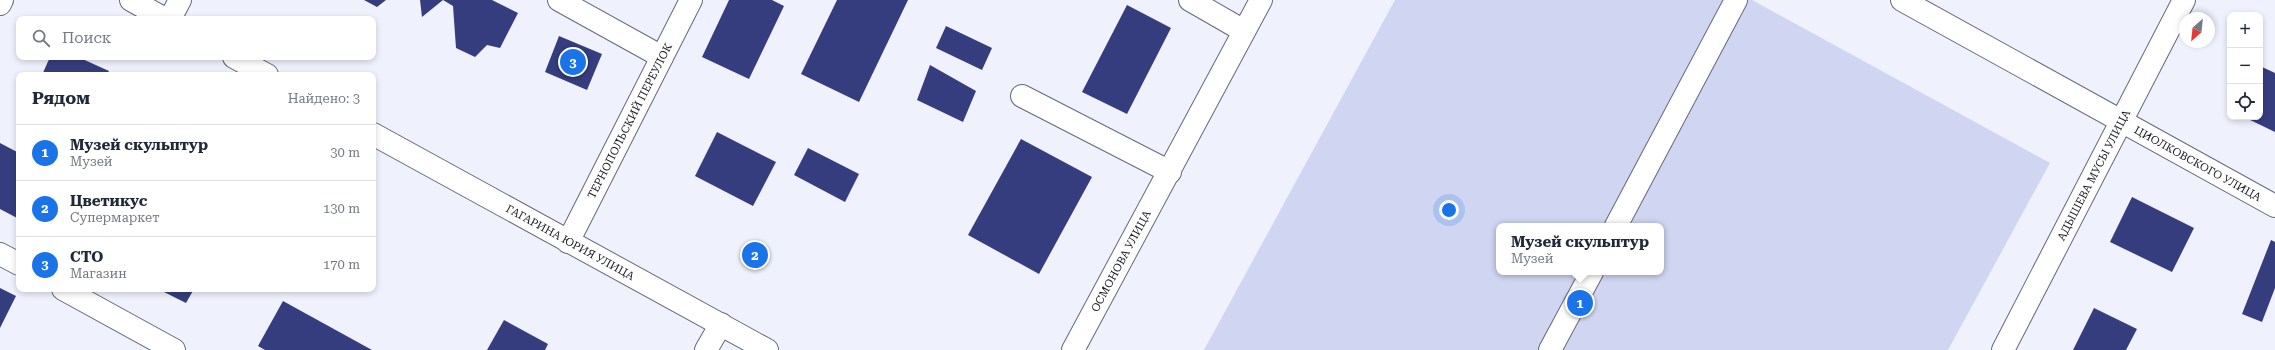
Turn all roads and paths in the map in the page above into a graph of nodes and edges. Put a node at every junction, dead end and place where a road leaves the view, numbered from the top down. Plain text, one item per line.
1 (2, 0) edge
2 (130, 0) edge
3 (180, 0) edge
4 (559, 0) edge
5 (691, 0) edge
6 (1190, 0) edge
7 (1261, 0) edge
8 (1736, 0) edge
9 (1902, 0) edge
10 (2184, 0) edge
11 (0, 4) edge
12 (159, 16) edge
13 (172, 16) edge
14 (1244, 31) junction
15 (662, 57) junction
16 (240, 60) edge
17 (262, 72) edge
18 (1022, 96) dead end
19 (2120, 122) junction
20 (376, 136) edge
21 (1170, 172) junction
22 (2275, 206) edge
23 (1618, 223) edge
24 (568, 242) junction
25 (0, 254) edge
26 (16, 262) edge
27 (1590, 275) edge
28 (68, 292) edge
29 (721, 324) junction
30 (174, 350) edge
31 (706, 350) edge
32 (767, 350) edge
33 (1073, 350) edge
34 (1550, 350) edge
35 (2003, 350) edge

1 - 11 street
2 - 12 street
3 - 13 street
4 - 15 street
5 - 15 street, ТЕРНОПОЛЬСКИЙ ПЕРЕУЛОК
6 - 14 street
7 - 14 street, ОСМОНОВА УЛИЦА
8 - 23 street
9 - 19 street, ЦИОЛКОВСКОГО УЛИЦА
10 - 19 street, АДЫШЕВА МУСЫ УЛИЦА
14 - 21 street, ОСМОНОВА УЛИЦА
15 - 24 street, ТЕРНОПОЛЬСКИЙ ПЕРЕУЛОК
16 - 17 street
18 - 21 street
19 - 22 street, ЦИОЛКОВСКОГО УЛИЦА
19 - 35 street, АДЫШЕВА МУСЫ УЛИЦА
20 - 24 street, ГАГАРИНА ЮРИЯ УЛИЦА
21 - 33 street, ОСМОНОВА УЛИЦА
24 - 29 street, ГАГАРИНА ЮРИЯ УЛИЦА
25 - 26 street
27 - 34 street
28 - 30 street
29 - 31 street
29 - 32 street, ГАГАРИНА ЮРИЯ УЛИЦА

